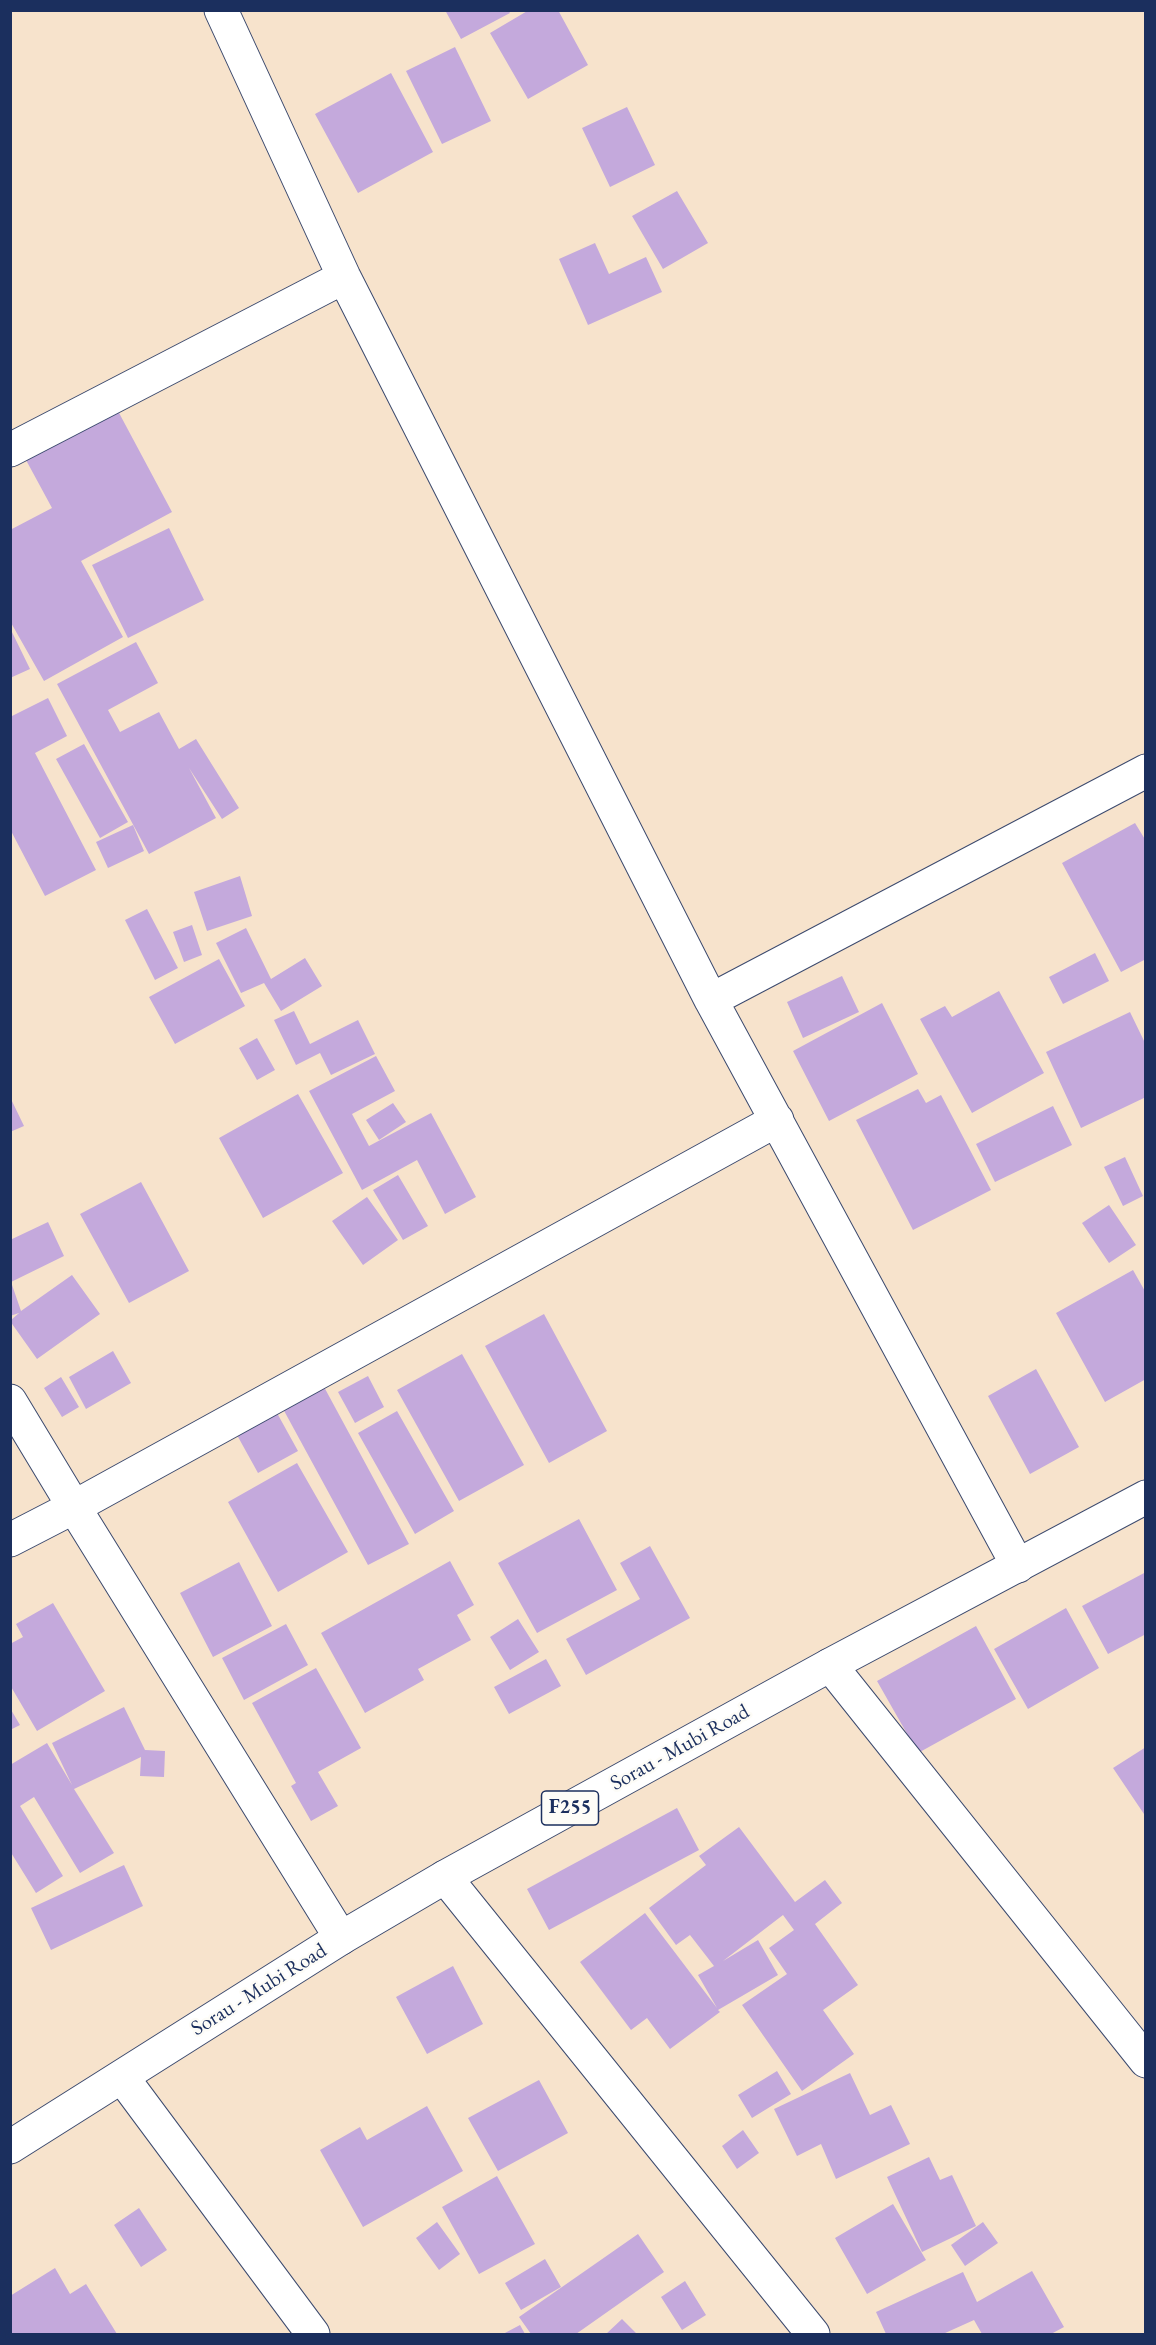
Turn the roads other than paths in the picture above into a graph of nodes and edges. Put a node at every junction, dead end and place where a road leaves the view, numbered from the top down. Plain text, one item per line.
1 (221, 10) edge
2 (344, 277) junction
3 (10, 450) edge
4 (1146, 771) edge
5 (711, 1000) junction
6 (777, 1120) junction
7 (10, 1401) edge
8 (1146, 1497) edge
9 (74, 1508) junction
10 (10, 1540) edge
11 (1018, 1566) junction
12 (830, 1665) junction
13 (445, 1877) junction
14 (341, 1938) junction
15 (1146, 2061) edge
16 (122, 2077) junction
17 (10, 2147) edge
18 (313, 2334) edge
19 (813, 2334) edge

1 - 2 street
2 - 3 street
2 - 5 street
4 - 5 street
5 - 6 street
6 - 9 street
6 - 11 street
7 - 9 street
8 - 11 street, Sorau - Mubi Road / F255
9 - 10 street
9 - 14 street
11 - 12 street, Sorau - Mubi Road / F255
12 - 13 street, Sorau - Mubi Road / F255
12 - 15 street
13 - 14 street, Sorau - Mubi Road / F255
13 - 19 street
14 - 16 street, Sorau - Mubi Road / F255
16 - 17 street, Sorau - Mubi Road / F255
16 - 18 street

